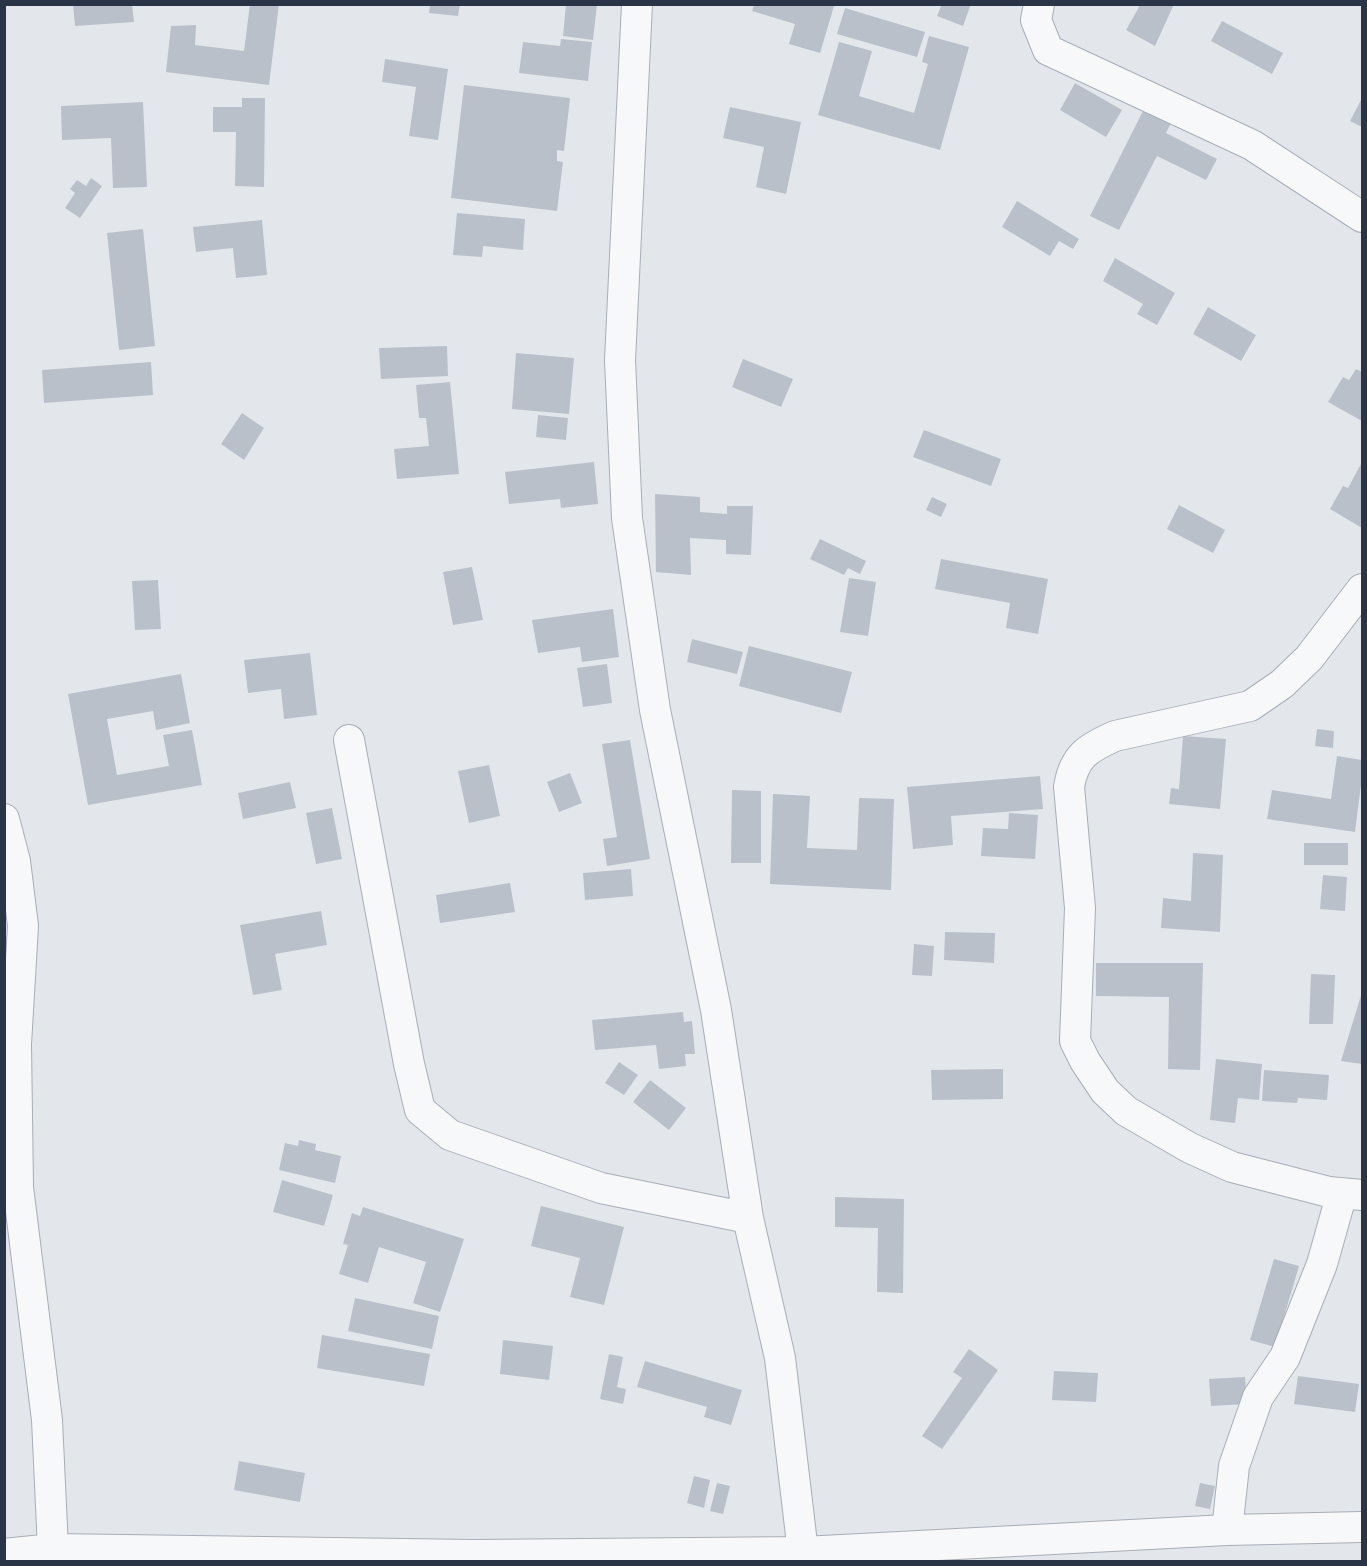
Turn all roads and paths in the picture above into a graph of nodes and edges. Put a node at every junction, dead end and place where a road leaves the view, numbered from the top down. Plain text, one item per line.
1 (637, 4) edge
2 (1039, 4) edge
3 (1362, 217) edge
4 (1362, 589) edge
5 (349, 740) dead end
6 (4, 819) edge
7 (1352, 1194) edge
8 (748, 1218) junction
9 (1362, 1527) edge
10 (1227, 1530) junction
11 (53, 1549) junction
12 (803, 1552) junction
13 (4, 1554) edge

1 - 8 street
2 - 3 street
4 - 7 street
5 - 8 street
6 - 11 street
7 - 10 street
8 - 12 street
9 - 10 street
10 - 12 street
11 - 12 street
11 - 13 street

